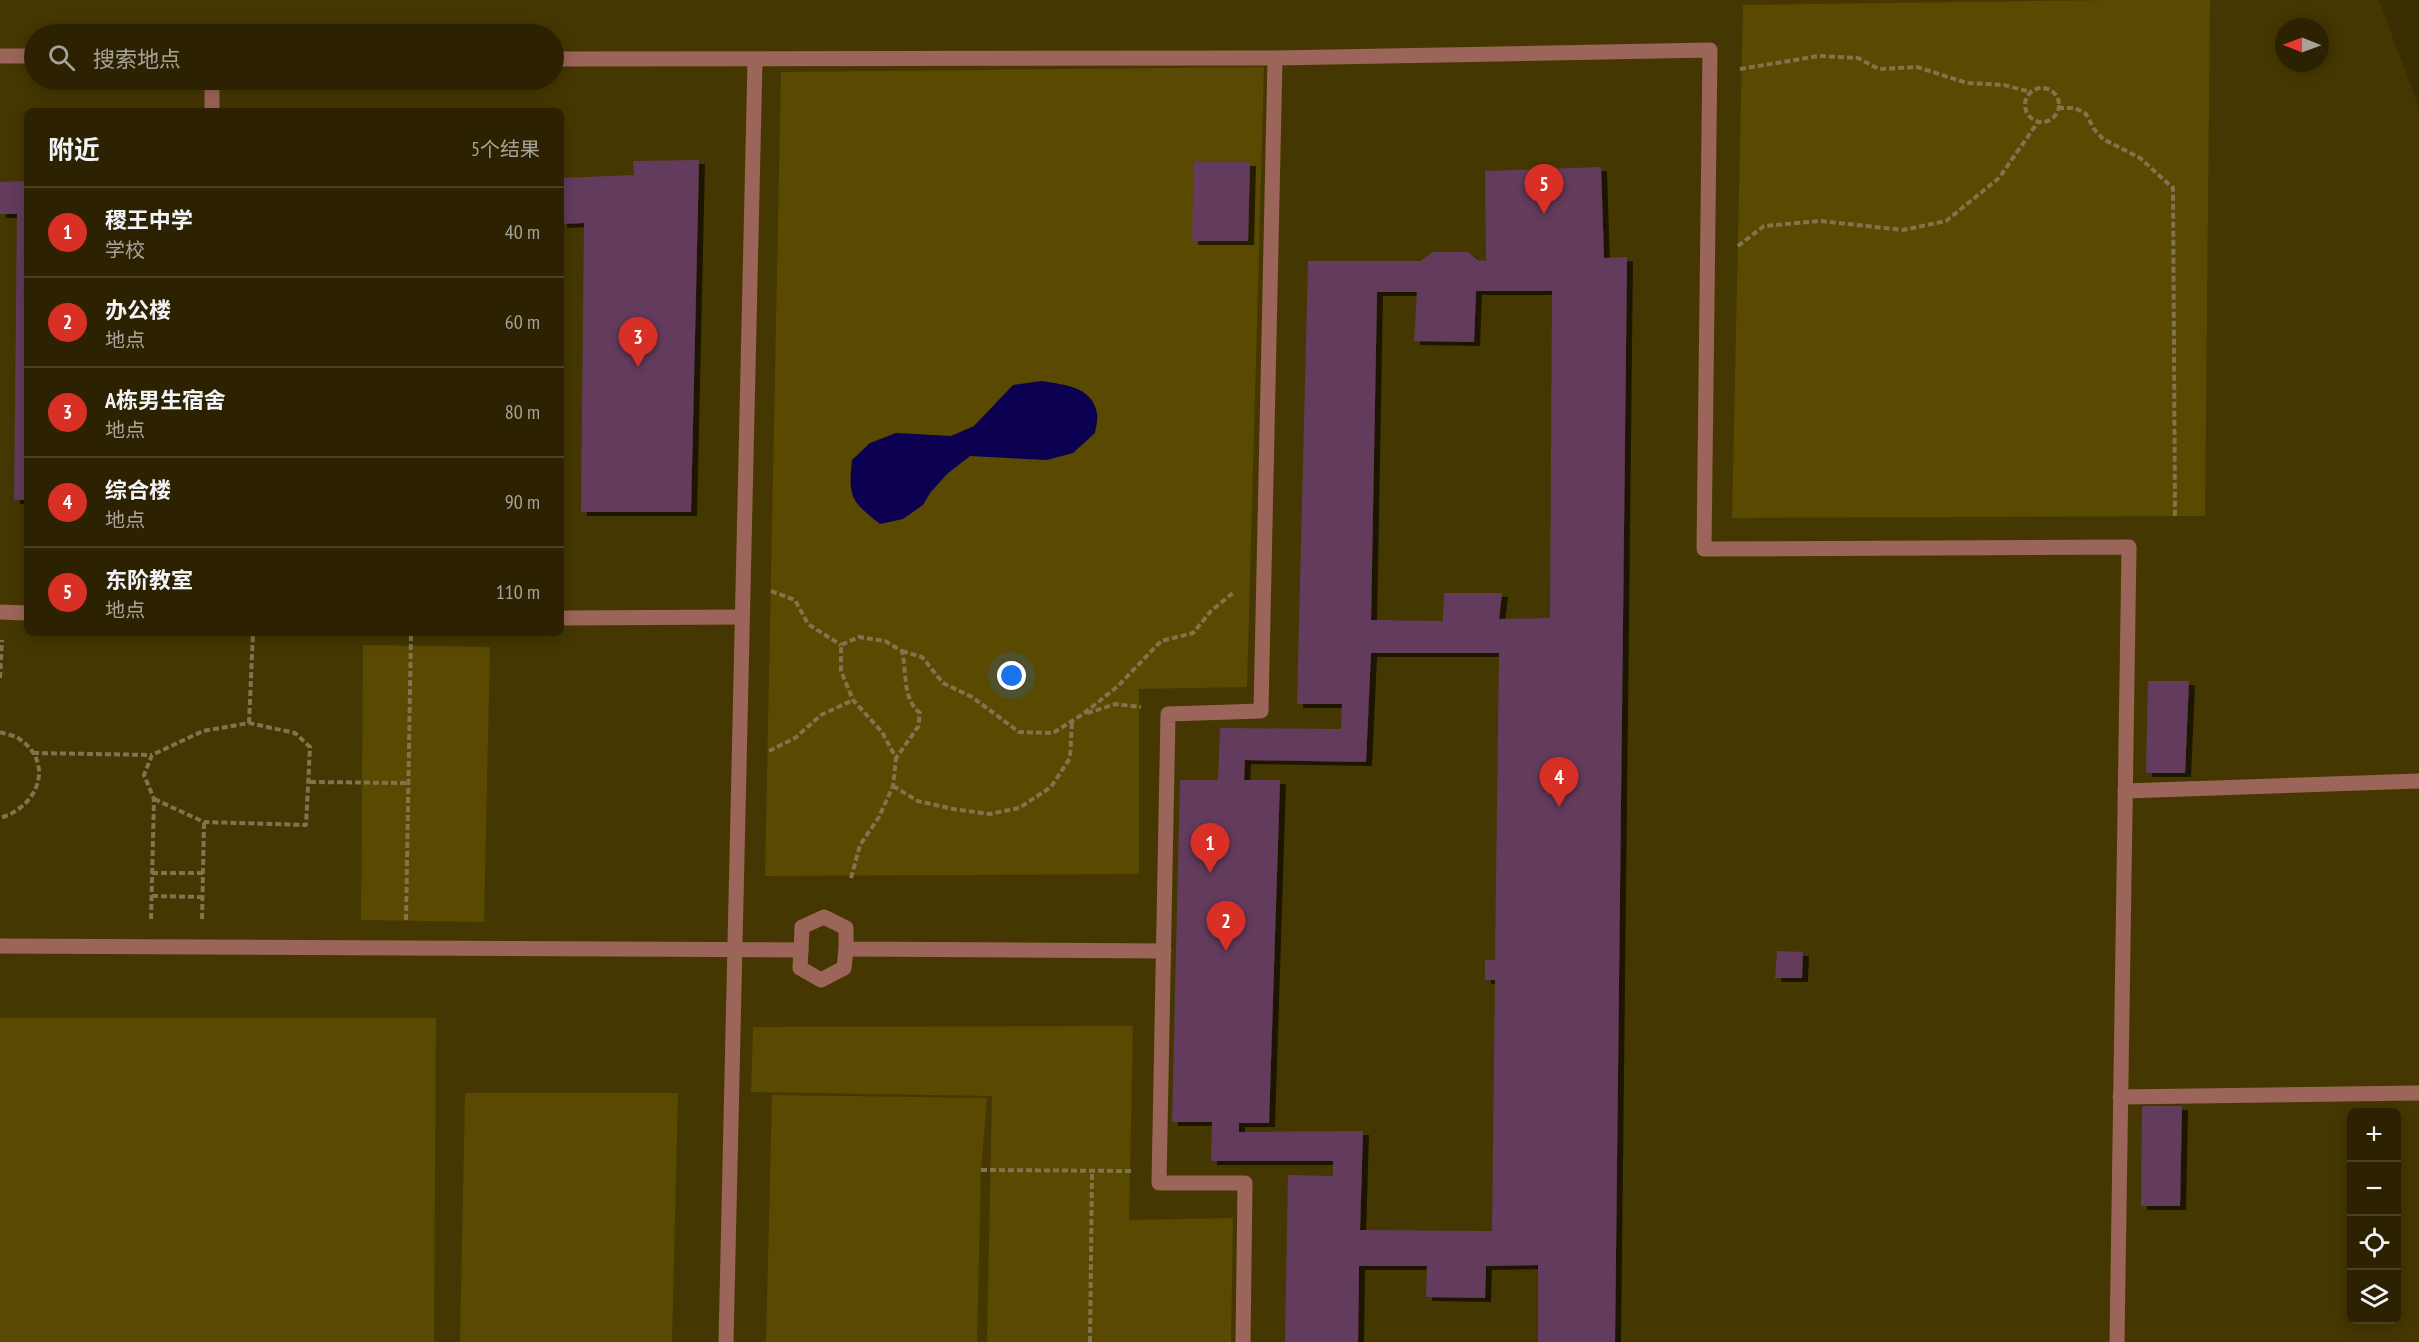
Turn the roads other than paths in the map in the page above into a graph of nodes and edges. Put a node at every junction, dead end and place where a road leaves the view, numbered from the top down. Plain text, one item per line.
1 (0, 56) edge
2 (24, 56) edge
3 (1275, 58) junction
4 (564, 59) edge
5 (755, 60) junction
6 (212, 90) edge
7 (212, 108) edge
8 (2, 612) edge
9 (24, 613) edge
10 (742, 617) junction
11 (564, 618) edge
12 (2419, 781) edge
13 (2125, 791) junction
14 (0, 946) edge
15 (735, 949) junction
16 (846, 949) junction
17 (801, 950) junction
18 (1164, 951) junction
19 (2419, 1093) edge
20 (2120, 1097) junction
21 (726, 1342) edge
22 (1243, 1342) edge
23 (2117, 1342) edge

1 - 2 street
3 - 5 street
3 - 13 street
3 - 18 street
4 - 5 street
5 - 10 street
6 - 7 street
8 - 9 street
10 - 11 street
10 - 15 street
12 - 13 street
13 - 20 street
14 - 15 street
15 - 17 street
15 - 21 street
16 - 17 street
16 - 17 street
16 - 18 street
18 - 22 street
19 - 20 street
20 - 23 street

